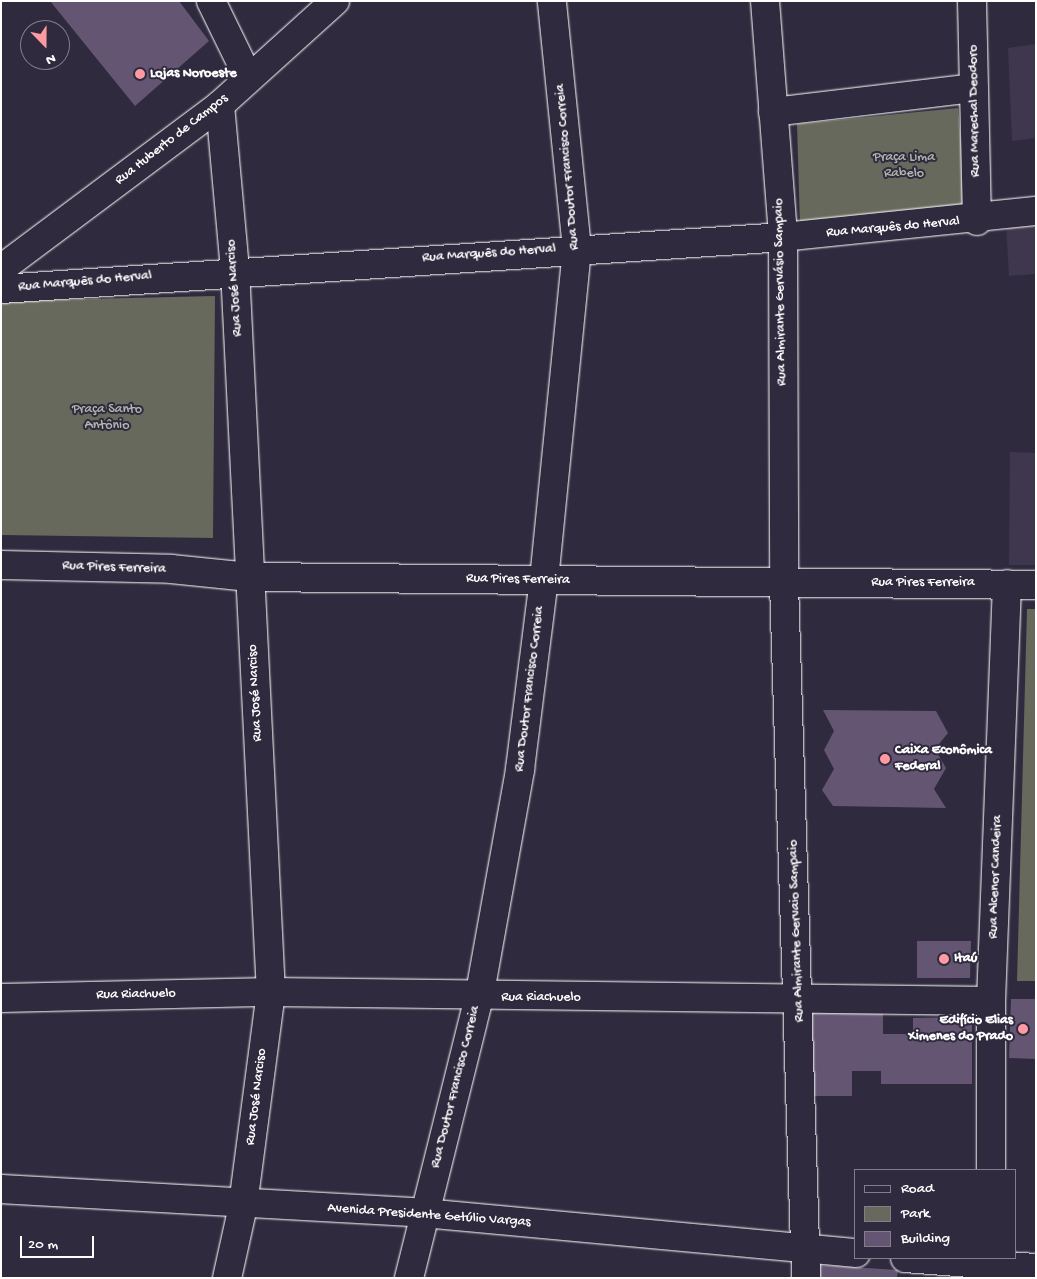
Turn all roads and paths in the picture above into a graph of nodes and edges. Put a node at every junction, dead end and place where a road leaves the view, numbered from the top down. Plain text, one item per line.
1 (211, 1) edge
2 (335, 1) edge
3 (552, 1) edge
4 (765, 1) edge
5 (972, 1) edge
6 (248, 77) junction
7 (974, 88) junction
8 (220, 105) junction
9 (773, 112) junction
10 (1036, 211) edge
11 (977, 221) junction
12 (782, 237) junction
13 (577, 249) junction
14 (6, 258) edge
15 (235, 270) junction
16 (1, 289) edge
17 (1, 565) edge
18 (250, 577) junction
19 (544, 580) junction
20 (784, 584) junction
21 (1007, 584) junction
22 (1036, 585) edge
23 (270, 992) junction
24 (1, 998) edge
25 (479, 998) junction
26 (800, 1000) junction
27 (992, 1001) junction
28 (991, 1169) edge
29 (1, 1189) edge
30 (243, 1206) junction
31 (424, 1213) junction
32 (806, 1249) junction
33 (854, 1254) edge
34 (915, 1259) edge
35 (991, 1267) edge
36 (1036, 1268) edge
37 (227, 1278) edge
38 (409, 1278) edge
39 (806, 1278) edge

1 - 6 street
2 - 6 street, Rua Huberto de Campos
3 - 13 street, Rua Doutor Francisco Correia
4 - 9 street, Rua Almirante Gervásio Sampaio
5 - 7 street, Rua Marechal Deodoro
6 - 8 street, Rua Huberto de Campos
7 - 9 street
7 - 11 street, Rua Marechal Deodoro
8 - 14 street, Rua Huberto de Campos
8 - 15 street, Rua José Narciso
9 - 12 street, Rua Almirante Gervásio Sampaio
10 - 11 street, Rua Marquês do Herval
11 - 12 street, Rua Marquês do Herval
12 - 13 street, Rua Marquês do Herval
12 - 20 street, Rua Almirante Gervásio Sampaio
13 - 15 street, Rua Marquês do Herval
13 - 19 street, Rua Doutor Francisco Correia
15 - 16 street, Rua Marquês do Herval
15 - 18 street, Rua José Narciso
17 - 18 street, Rua Pires Ferreira
18 - 19 street, Rua Pires Ferreira
18 - 23 street, Rua José Narciso
19 - 20 street, Rua Pires Ferreira
19 - 25 street, Rua Doutor Francisco Correia
20 - 21 street, Rua Pires Ferreira
20 - 26 street, Rua Almirante Gervaio Sampaio
21 - 22 street, Rua Pires Ferreira
21 - 27 street, Rua Alcenor Candeira
23 - 24 street, Rua Riachuelo
23 - 25 street, Rua Riachuelo
23 - 30 street, Rua José Narciso
25 - 26 street, Rua Riachuelo
25 - 31 street, Rua Doutor Francisco Correia
26 - 27 street, Rua Riachuelo
26 - 32 street, Rua Almirante Gervaio Sampaio
27 - 28 street, Rua Alcenor Candeira
29 - 30 street, Avenida Presidente Getúlio Vargas
30 - 31 street, Avenida Presidente Getúlio Vargas
30 - 37 street, Rua José Narciso
31 - 32 street, Avenida Presidente Getúlio Vargas
31 - 38 street, Rua Doutor Francisco Correia
32 - 33 street, Avenida Presidente Getúlio Vargas
32 - 39 street, Rua Almirante Gervaio Sampaio
34 - 35 street
35 - 36 street

